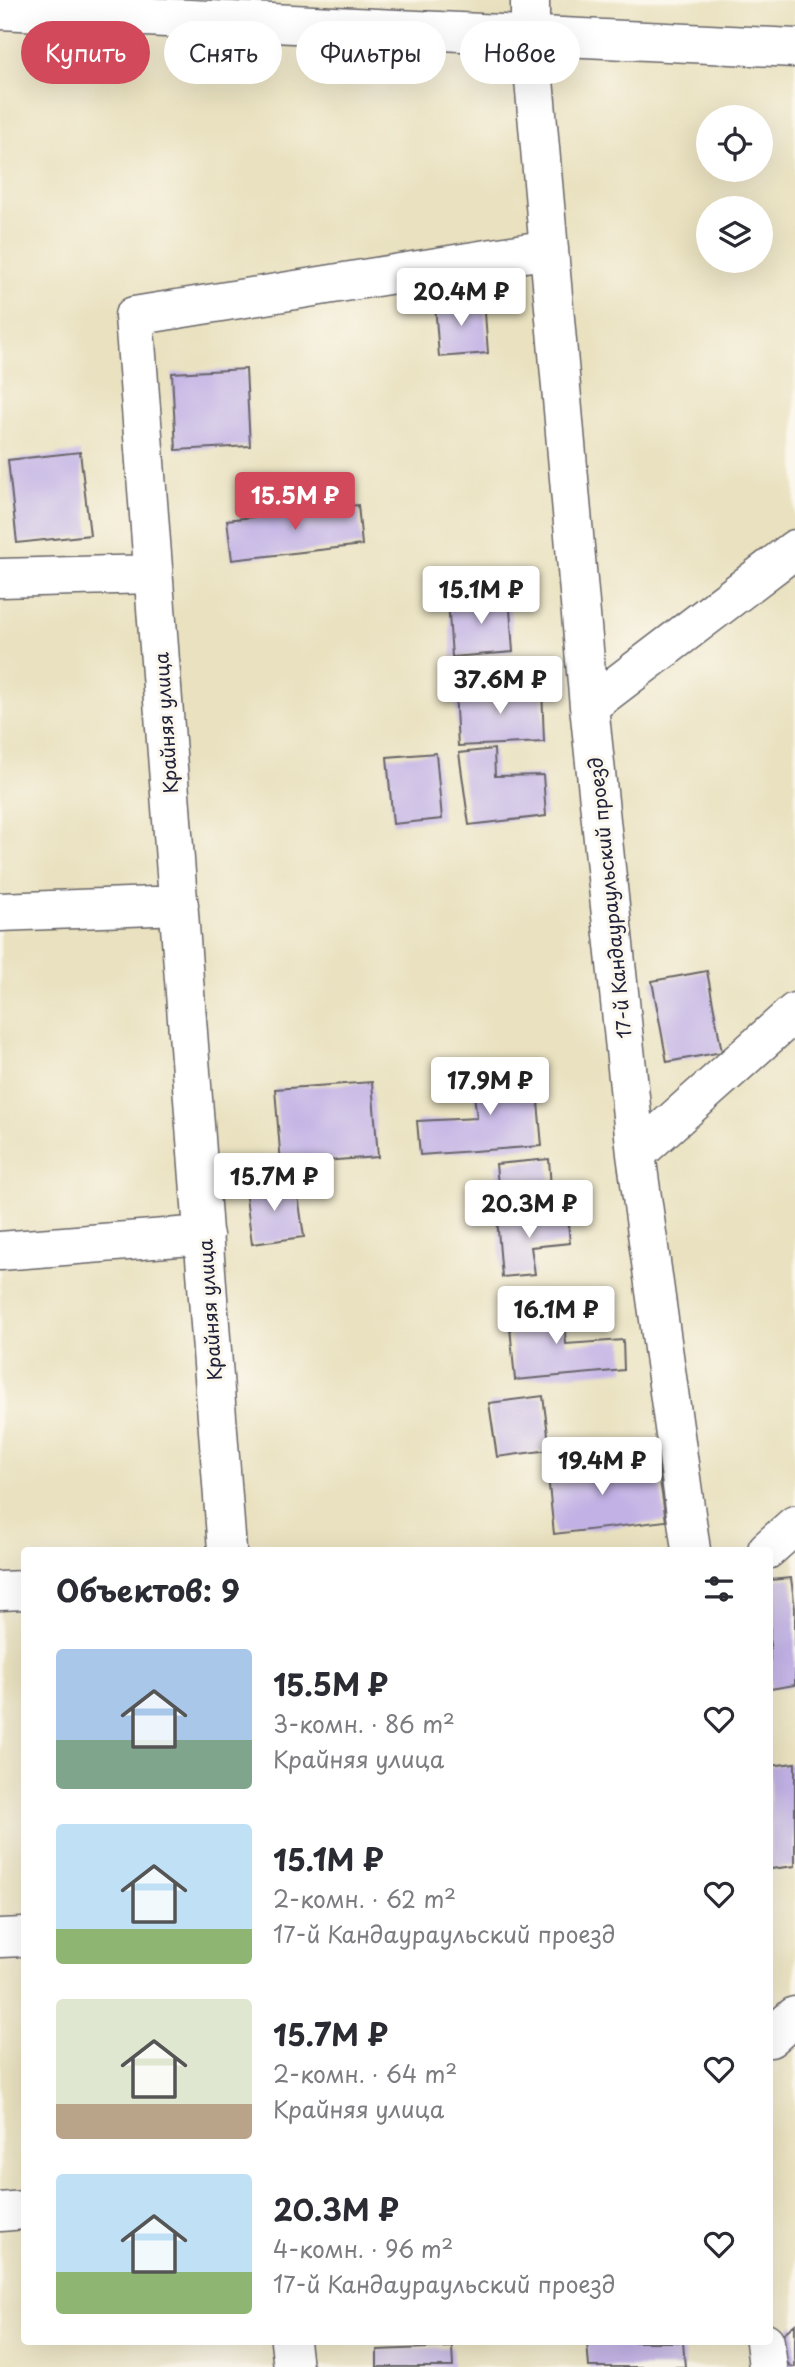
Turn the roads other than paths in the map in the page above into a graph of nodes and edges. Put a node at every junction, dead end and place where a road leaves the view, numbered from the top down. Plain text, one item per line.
1 (188, 9) edge
2 (0, 10) edge
3 (530, 17) edge
4 (795, 48) edge
5 (549, 249) junction
6 (795, 549) edge
7 (153, 574) junction
8 (0, 578) edge
9 (589, 706) junction
10 (178, 905) junction
11 (0, 912) edge
12 (795, 1012) edge
13 (636, 1154) junction
14 (204, 1235) junction
15 (0, 1251) edge
16 (795, 1525) edge
17 (227, 1547) edge
18 (691, 1547) edge
19 (770, 1547) edge
20 (21, 1590) edge
21 (0, 1591) edge
22 (21, 1937) edge
23 (0, 1938) edge
24 (795, 2016) edge
25 (773, 2035) edge
26 (21, 2210) edge
27 (0, 2212) edge
28 (290, 2345) edge
29 (765, 2345) edge
30 (293, 2367) edge
31 (768, 2367) edge

1 - 2 street
1 - 3 street
3 - 4 street
3 - 5 street, 17-й Кандаураульский проезд
5 - 7 street, Крайняя улица
5 - 9 street, 17-й Кандаураульский проезд
6 - 9 street
7 - 8 street
7 - 10 street, Крайняя улица
9 - 13 street, 17-й Кандаураульский проезд
10 - 11 street
10 - 14 street, Крайняя улица
12 - 13 street
13 - 18 street, 17-й Кандаураульский проезд
14 - 15 street
14 - 17 street, Крайняя улица
16 - 19 street
20 - 21 street
22 - 23 street
24 - 25 street
26 - 27 street
28 - 30 street
29 - 31 street

